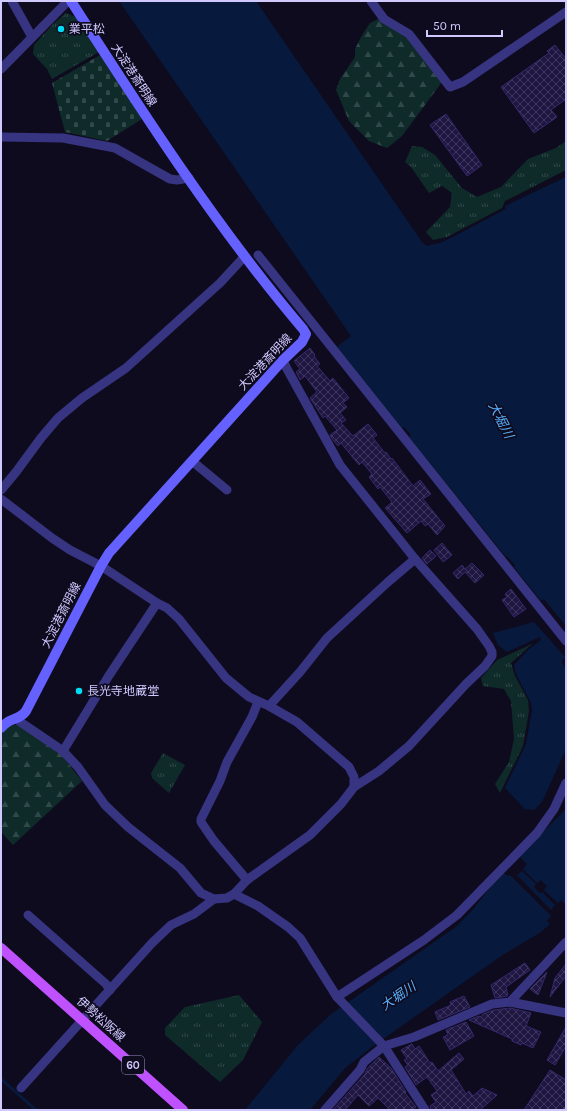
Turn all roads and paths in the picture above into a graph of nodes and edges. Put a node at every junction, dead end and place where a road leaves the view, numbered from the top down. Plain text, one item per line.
1 (12, 1) edge
2 (70, 1) edge
3 (371, 1) edge
4 (566, 12) edge
5 (32, 37) junction
6 (1, 68) edge
7 (1, 137) edge
8 (189, 178) junction
9 (258, 255) dead end
10 (245, 256) junction
11 (283, 360) junction
12 (192, 461) junction
13 (1, 490) edge
14 (227, 490) dead end
15 (1, 499) edge
16 (416, 559) junction
17 (101, 566) junction
18 (157, 603) junction
19 (566, 641) edge
20 (258, 702) junction
21 (269, 706) junction
22 (9, 719) edge
23 (1, 728) edge
24 (63, 751) junction
25 (566, 783) edge
26 (354, 787) junction
27 (247, 880) junction
28 (234, 894) junction
29 (214, 898) junction
30 (28, 915) dead end
31 (566, 942) edge
32 (1, 948) edge
33 (110, 990) junction
34 (337, 997) junction
35 (510, 1002) junction
36 (566, 1013) edge
37 (83, 1020) junction
38 (384, 1046) junction
39 (21, 1088) dead end
40 (183, 1110) edge
41 (326, 1110) edge
42 (425, 1110) edge

1 - 5 street
2 - 5 street
2 - 8 main road, 大淀港斎明線
3 - 4 street
5 - 6 street
7 - 8 street
8 - 10 main road, 大淀港斎明線
9 - 19 street
10 - 11 main road, 大淀港斎明線
10 - 13 street
11 - 12 main road, 大淀港斎明線
11 - 16 street
12 - 14 street
12 - 17 main road, 大淀港斎明線
15 - 17 street
16 - 21 street
16 - 26 street
17 - 18 street
17 - 22 main road, 大淀港斎明線
18 - 20 street
18 - 24 street
20 - 21 street
20 - 27 street
21 - 26 street
22 - 23 main road, 大淀港斎明線
22 - 24 street
24 - 29 street
25 - 34 street
26 - 27 street
27 - 28 street
28 - 29 street
28 - 34 street
29 - 33 street
30 - 33 street
31 - 35 street
32 - 37 main road, 伊勢松阪線 / 60
33 - 37 street
34 - 38 street
35 - 36 street
35 - 38 street
37 - 39 street
37 - 40 main road, 伊勢松阪線 / 60
38 - 41 street
38 - 42 street

